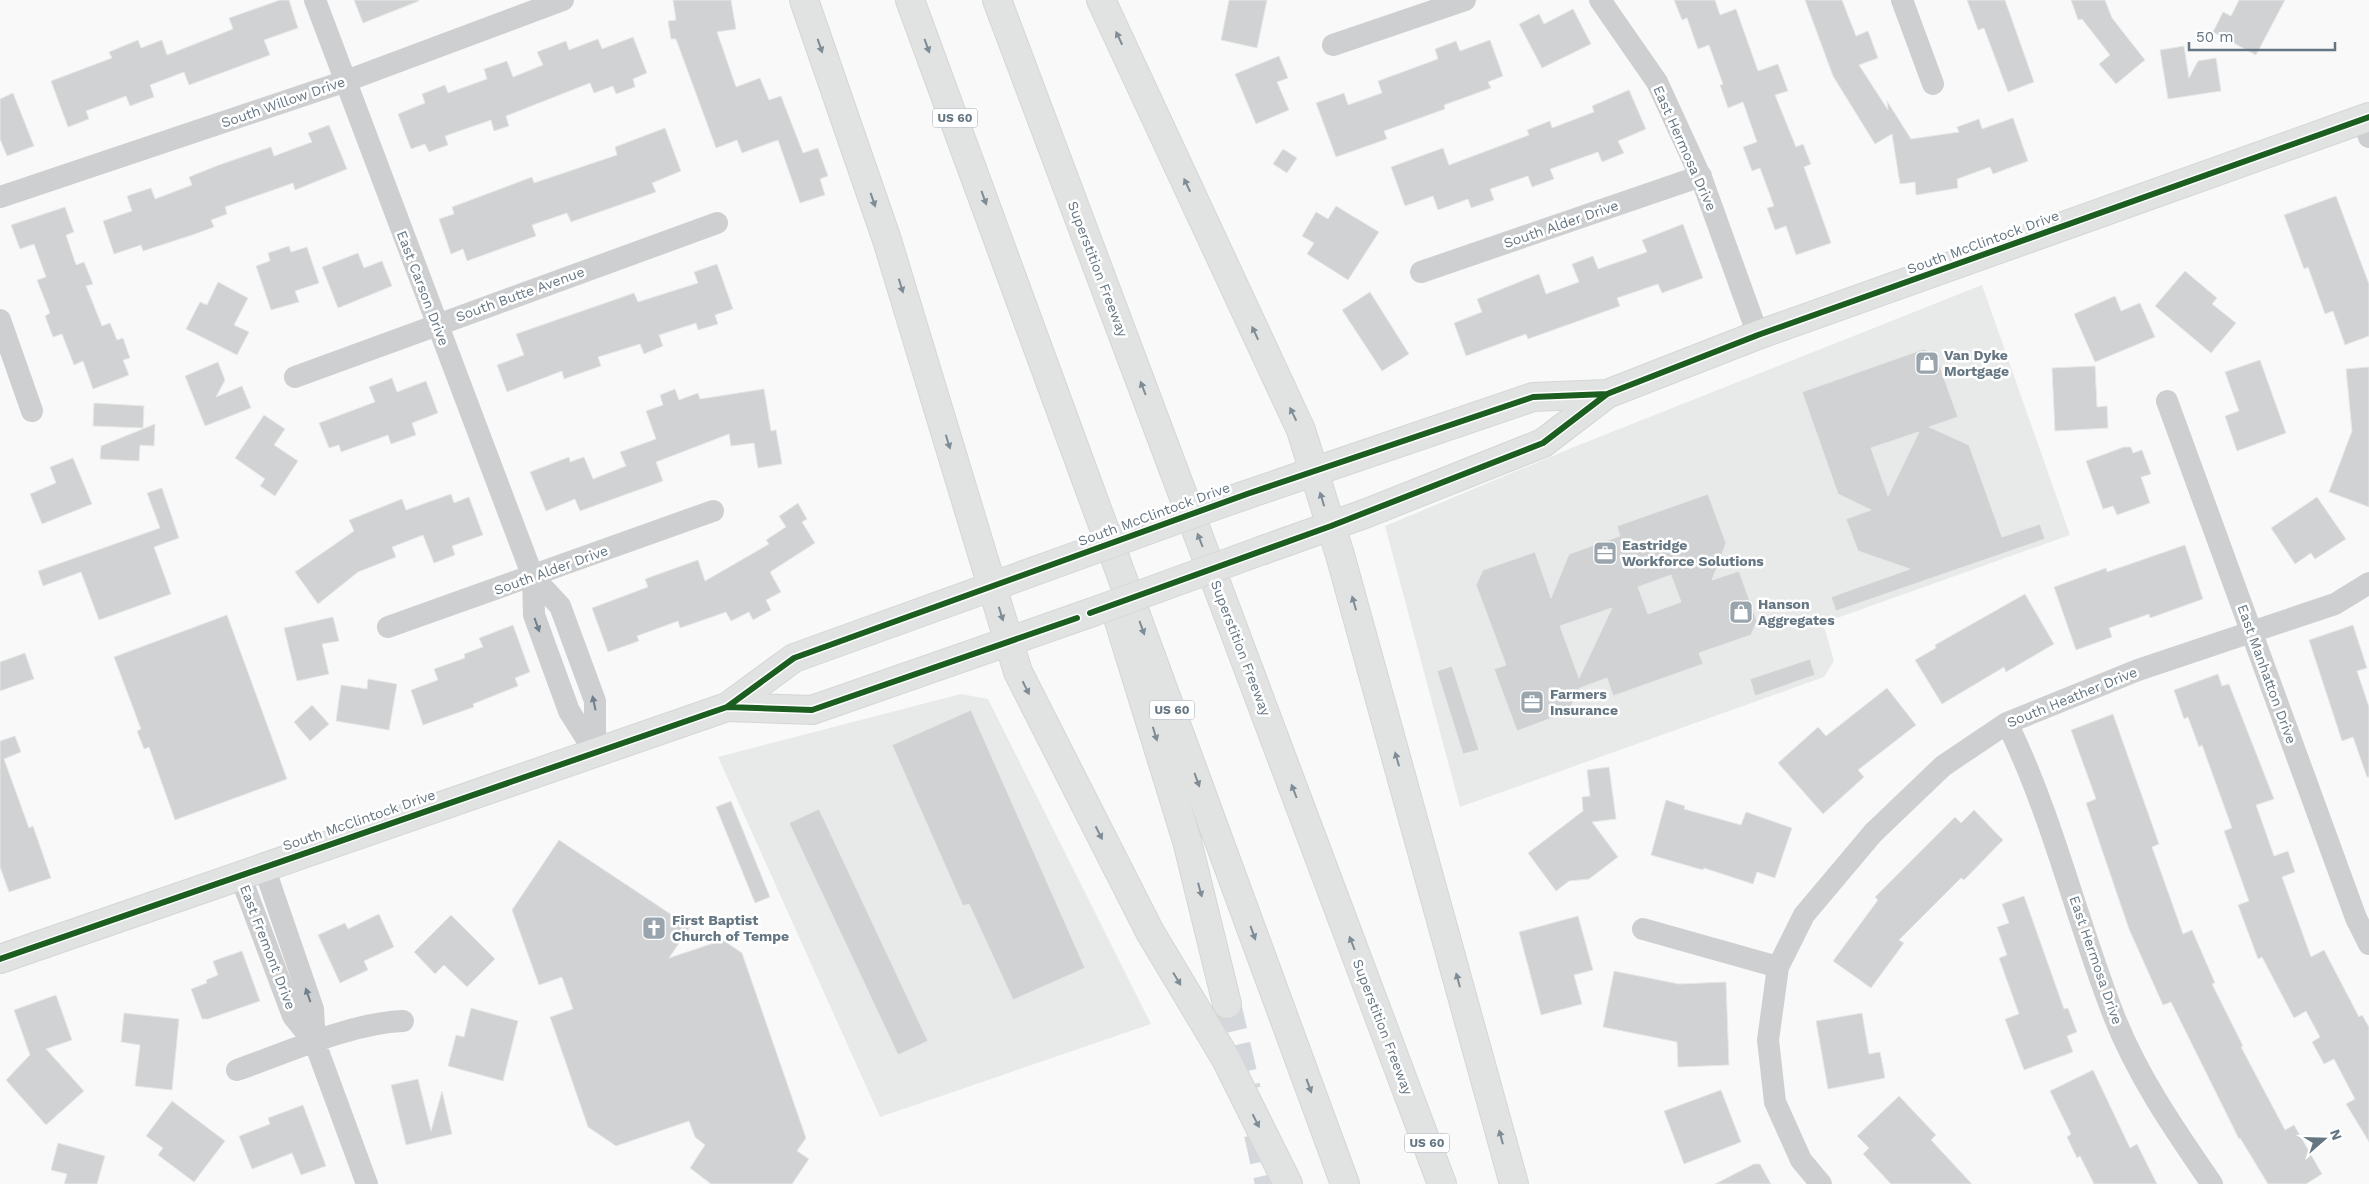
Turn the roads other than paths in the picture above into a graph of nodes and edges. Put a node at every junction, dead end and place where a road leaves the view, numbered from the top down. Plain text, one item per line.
1 (315, 0) edge
2 (563, 0) edge
3 (804, 0) edge
4 (910, 0) edge
5 (998, 0) edge
6 (1101, 0) edge
7 (1465, 0) edge
8 (1600, 0) edge
9 (1902, 0) edge
10 (1334, 45) dead end
11 (346, 81) junction
12 (1933, 84) dead end
13 (2367, 124) edge
14 (1701, 176) junction
15 (0, 197) edge
16 (716, 223) dead end
17 (999, 237) junction
18 (1421, 272) dead end
19 (0, 320) edge
20 (436, 324) junction
21 (1758, 335) junction
22 (295, 377) dead end
23 (1608, 394) junction
24 (2167, 402) dead end
25 (32, 411) dead end
26 (1314, 471) junction
27 (713, 511) dead end
28 (1331, 526) junction
29 (533, 576) junction
30 (2369, 583) edge
31 (993, 587) junction
32 (388, 627) dead end
33 (2252, 632) junction
34 (1010, 642) junction
35 (727, 707) junction
36 (2007, 723) junction
37 (595, 752) junction
38 (252, 871) junction
39 (1643, 929) dead end
40 (2369, 944) edge
41 (0, 959) edge
42 (1778, 966) junction
43 (1227, 1004) tunnel mouth
44 (404, 1022) dead end
45 (315, 1043) junction
46 (238, 1070) dead end
47 (1412, 1103) junction
48 (367, 1184) edge
49 (1288, 1184) edge
50 (1344, 1184) edge
51 (1442, 1184) edge
52 (1452, 1184) edge
53 (1514, 1184) edge
54 (1821, 1184) edge
55 (2212, 1184) edge

1 - 11 street, East Carson Drive
2 - 11 street, South Willow Drive
3 -> 31 main road
4 -> 17 main road, US 60
47 -> 5 main road, Superstition Freeway / US 60
26 -> 6 main road
7 - 10 street
8 - 14 street, East Hermosa Drive
9 - 12 street
11 - 15 street, South Willow Drive
11 - 20 street, East Carson Drive
13 - 21 main road, South McClintock Drive
14 - 18 street, South Alder Drive
14 - 21 street, East Hermosa Drive
16 - 20 street, South Butte Avenue
17 -> 43 main road
17 -> 50 main road, US 60
19 - 25 street
20 - 22 street, South Butte Avenue
20 - 29 street, East Carson Drive
21 - 23 main road, South McClintock Drive
23 - 26 main road, South McClintock Drive
23 - 28 main road, South McClintock Drive
24 - 33 street, East Manhatton Drive
28 -> 26 main road
26 - 31 main road, South McClintock Drive, bridge
27 - 29 street, South Alder Drive
28 - 34 main road, South McClintock Drive, bridge
53 -> 28 main road
29 - 32 street, South Alder Drive
29 - 37 street, East Carson Drive
30 - 33 street, South Heather Drive
31 -> 34 main road
31 - 35 main road, South McClintock Drive
33 - 36 street, South Heather Drive
33 - 40 street, East Manhatton Drive
34 - 35 main road, South McClintock Drive
34 -> 49 main road
35 - 37 main road, South McClintock Drive
36 - 42 street, South Heather Drive
36 - 55 street, East Hermosa Drive
37 - 38 main road, South McClintock Drive
38 - 41 main road, South McClintock Drive
38 - 45 street, East Fremont Drive
39 - 42 street
42 - 54 street, South Heather Drive
44 - 45 street
45 - 46 street
45 - 48 street, East Fremont Drive
47 - 51 main road, Superstition Freeway / US 60
47 - 52 main road

